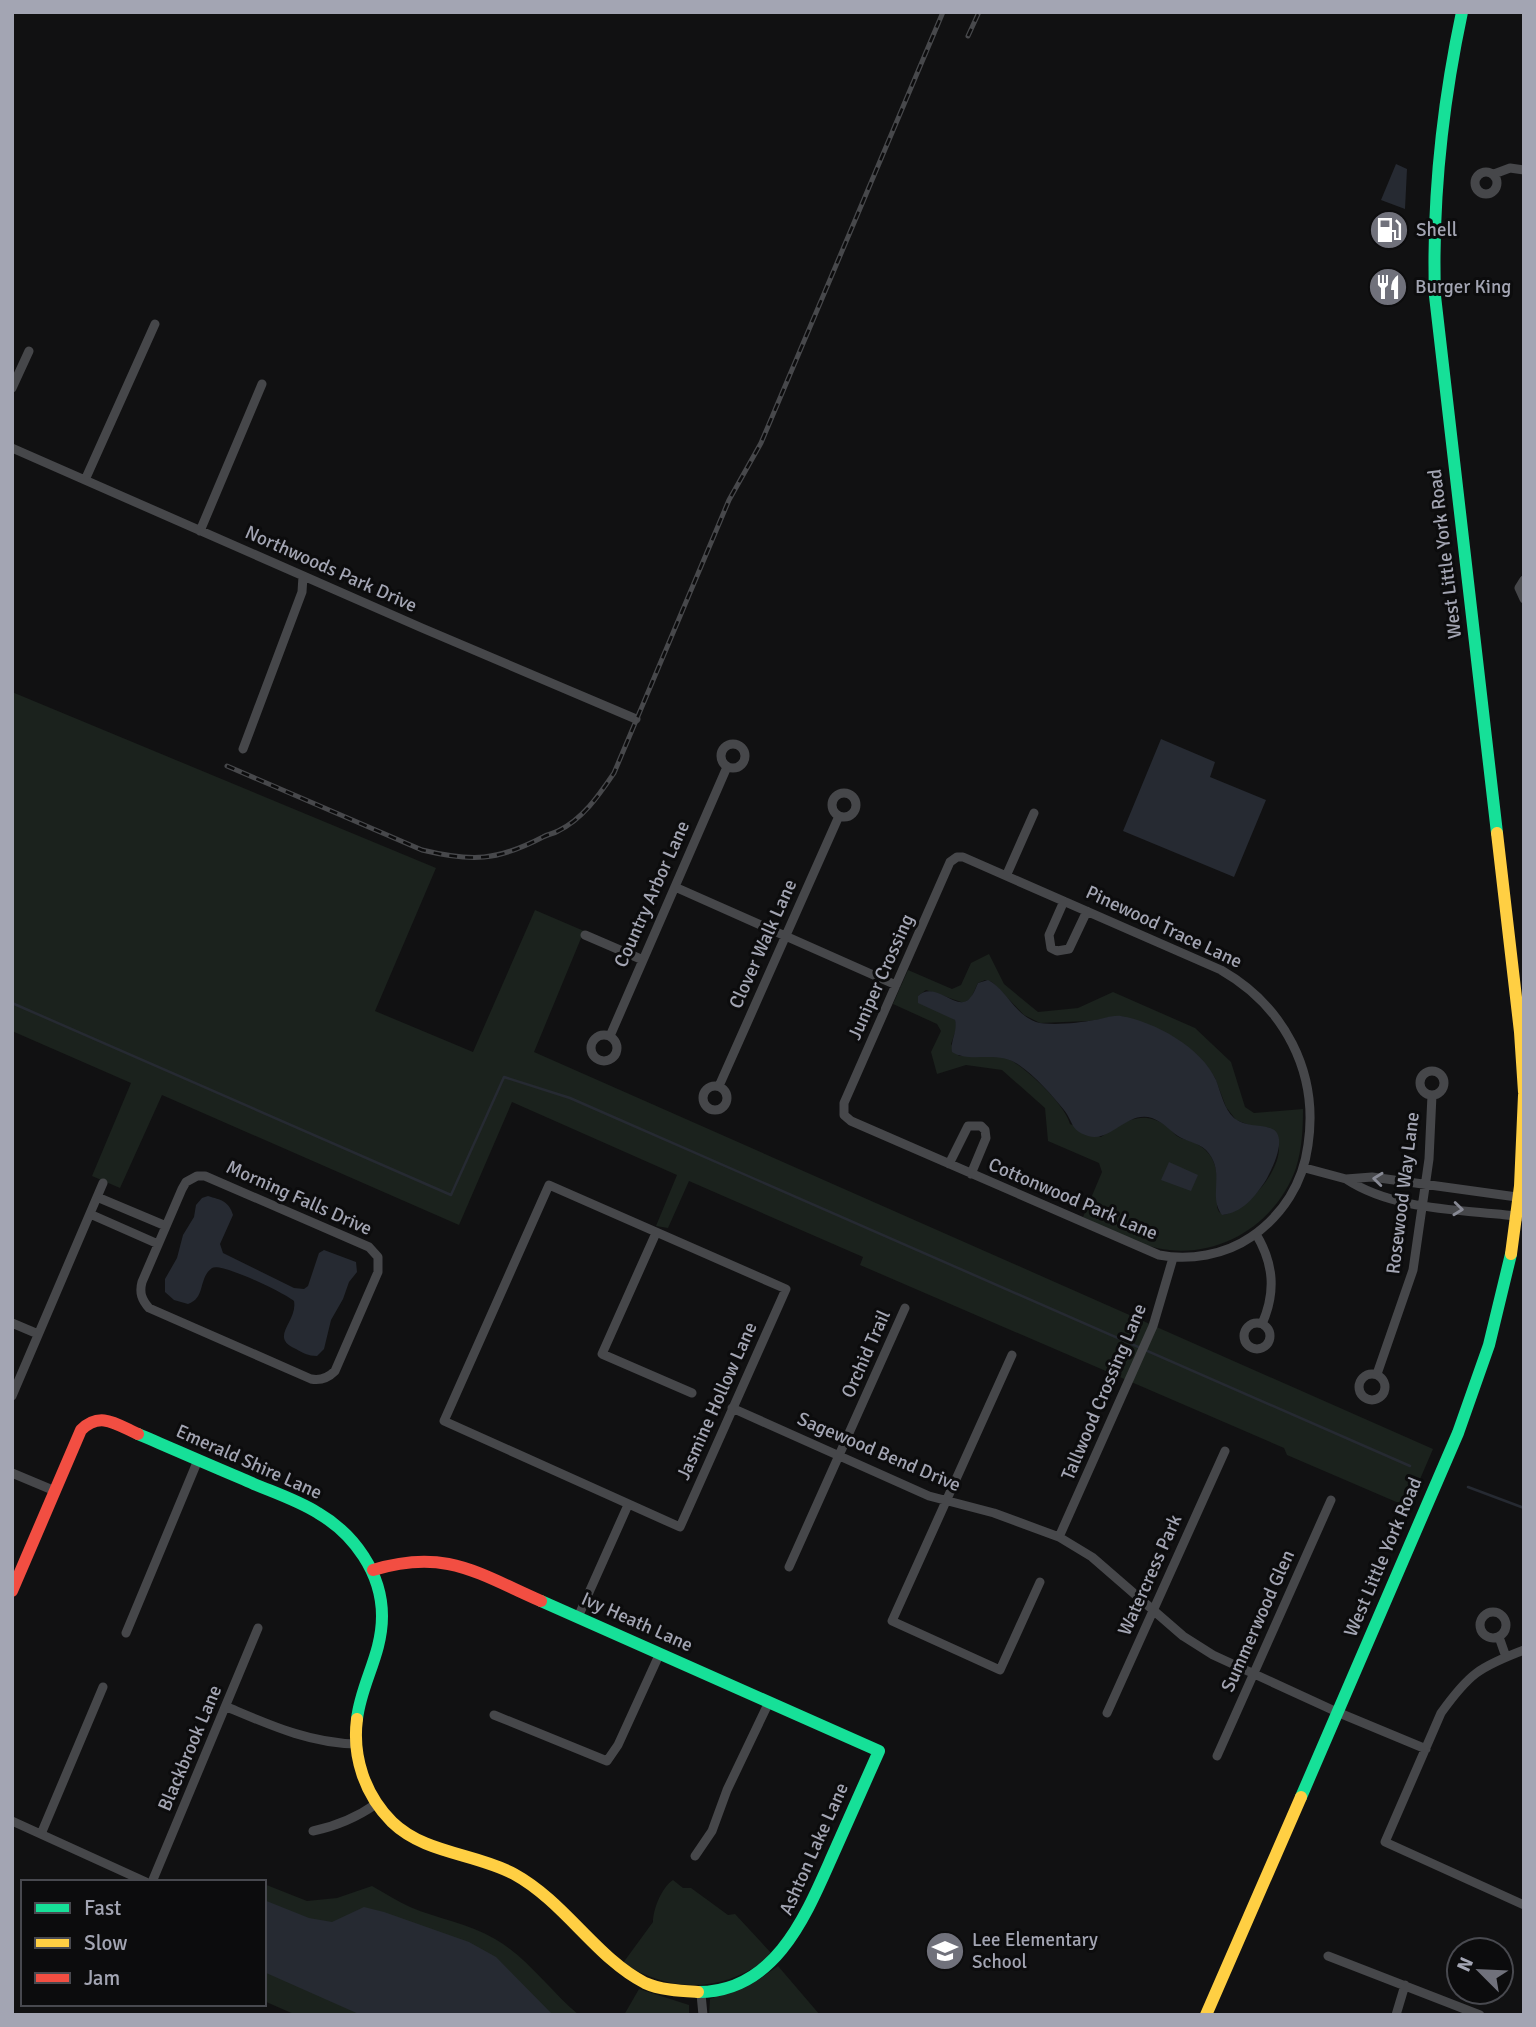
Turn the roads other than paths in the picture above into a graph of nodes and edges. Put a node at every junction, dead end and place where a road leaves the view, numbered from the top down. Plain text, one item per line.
1 (1462, 12) edge
2 (1524, 170) edge
3 (1494, 174) dead end
4 (155, 324) dead end
5 (29, 351) dead end
6 (262, 384) dead end
7 (12, 388) edge
8 (12, 448) edge
9 (85, 480) junction
10 (200, 531) junction
11 (303, 576) junction
12 (1524, 580) edge
13 (1524, 600) edge
14 (636, 719) dead end
15 (243, 749) dead end
16 (727, 767) dead end
17 (1034, 813) dead end
18 (839, 816) dead end
19 (957, 857) joint
20 (1007, 874) junction
21 (675, 887) junction
22 (1065, 901) junction
23 (1087, 911) junction
24 (585, 935) dead end
25 (786, 936) junction
26 (643, 960) junction
27 (896, 985) junction
28 (610, 1036) dead end
29 (719, 1086) dead end
30 (1524, 1093) edge
31 (1433, 1095) dead end
32 (844, 1115) joint
33 (948, 1164) junction
34 (1305, 1168) junction
35 (971, 1174) junction
36 (1346, 1179) junction
37 (103, 1183) dead end
38 (1425, 1186) junction
39 (97, 1197) junction
40 (1521, 1197) edge
41 (1423, 1205) junction
42 (133, 1212) junction
43 (90, 1214) junction
44 (1520, 1216) edge
45 (166, 1226) junction
46 (126, 1230) junction
47 (656, 1233) junction
48 (1256, 1234) junction
49 (158, 1244) junction
50 (1173, 1258) junction
51 (905, 1308) dead end
52 (12, 1323) edge
53 (1262, 1324) dead end
54 (38, 1334) junction
55 (1012, 1355) dead end
56 (1377, 1374) dead end
57 (692, 1393) dead end
58 (12, 1396) edge
59 (732, 1408) junction
60 (1225, 1451) dead end
61 (839, 1456) junction
62 (198, 1460) junction
63 (12, 1474) edge
64 (55, 1491) junction
65 (1331, 1500) dead end
66 (946, 1501) junction
67 (628, 1504) junction
68 (1059, 1537) junction
69 (789, 1567) dead end
70 (373, 1570) junction
71 (1040, 1582) dead end
72 (12, 1591) edge
73 (1154, 1610) junction
74 (578, 1617) junction
75 (258, 1628) dead end
76 (126, 1633) dead end
77 (1499, 1637) dead end
78 (1524, 1650) edge
79 (660, 1653) junction
80 (1506, 1657) junction
81 (1253, 1674) junction
82 (103, 1687) dead end
83 (769, 1702) junction
84 (227, 1707) junction
85 (1337, 1712) junction
86 (1107, 1713) dead end
87 (494, 1715) dead end
88 (356, 1744) junction
89 (1426, 1749) junction
90 (879, 1751) joint
91 (1217, 1756) dead end
92 (376, 1804) junction
93 (12, 1821) edge
94 (313, 1831) dead end
95 (41, 1834) junction
96 (695, 1856) dead end
97 (142, 1880) edge
98 (153, 1880) edge
99 (1524, 1905) edge
100 (1328, 1956) dead end
101 (1405, 1985) junction
102 (701, 1994) junction
103 (703, 2015) edge
104 (1206, 2015) edge
105 (1396, 2015) edge
106 (1480, 2015) edge

1 - 30 main road, West Little York Road
2 - 3 street
4 - 9 street
5 - 7 street
6 - 10 street
8 - 9 street, Northwoods Park Drive
9 - 10 street, Northwoods Park Drive
10 - 11 street, Northwoods Park Drive
11 - 14 street, Northwoods Park Drive
11 - 15 street
12 - 13 street
16 - 21 street, Country Arbor Lane
17 - 20 street
18 - 25 street, Clover Walk Lane
19 - 20 street, Pinewood Trace Lane
19 - 27 street, Juniper Crossing
20 - 22 street, Pinewood Trace Lane
21 - 25 street
21 - 26 street, Country Arbor Lane
22 - 23 street, Pinewood Trace Lane
22 - 23 street
23 - 34 street, Pinewood Trace Lane
24 - 26 street
25 - 27 street
25 - 29 street, Clover Walk Lane
26 - 28 street, Country Arbor Lane
27 - 32 street, Juniper Crossing
30 - 40 main road, West Little York Road
31 - 38 street, Rosewood Way Lane
32 - 33 street, Cottonwood Park Lane
33 - 35 street, Cottonwood Park Lane
33 - 35 street
34 - 36 street
34 - 48 street, Cottonwood Park Lane
35 - 50 street, Cottonwood Park Lane
38 -> 36 street
36 - 41 street
37 - 39 street
38 - 40 street
38 - 41 street, Rosewood Way Lane
39 - 42 street
39 - 43 street
40 - 44 main road, West Little York Road
41 -> 44 street
41 - 56 street, Rosewood Way Lane
42 - 45 street
42 - 46 street
43 - 46 street
43 - 54 street
44 - 85 main road, West Little York Road
45 - 49 street
45 - 49 street, Morning Falls Drive
46 - 49 street
47 - 57 street
47 - 59 street, Jasmine Hollow Lane
47 - 67 street
48 - 50 street, Cottonwood Park Lane
48 - 53 street
50 - 68 street, Tallwood Crossing Lane
51 - 61 street, Orchid Trail
52 - 54 street
54 - 58 street
55 - 66 street
59 - 61 street, Sagewood Bend Drive
59 - 67 street, Jasmine Hollow Lane
60 - 73 street, Watercress Park
61 - 66 street, Sagewood Bend Drive
61 - 69 street, Orchid Trail
62 - 64 main road, Emerald Shire Lane
62 - 70 main road, Emerald Shire Lane
62 - 76 street
63 - 64 street
64 - 72 main road
65 - 81 street, Summerwood Glen
66 - 68 street, Sagewood Bend Drive
66 - 71 street
67 - 74 street
68 - 73 street, Sagewood Bend Drive
70 - 74 main road, Ivy Heath Lane
70 - 88 main road, Emerald Shire Lane
73 - 81 street, Sagewood Bend Drive
73 - 86 street, Watercress Park
74 - 79 main road, Ivy Heath Lane
75 - 84 street, Blackbrook Lane
77 - 80 street
78 - 80 street
79 - 83 main road, Ivy Heath Lane
79 - 87 street
80 - 89 street
81 - 85 street, Sagewood Bend Drive
81 - 91 street, Summerwood Glen
82 - 95 street
83 - 90 main road, Ivy Heath Lane
83 - 96 street
84 - 88 street
84 - 98 street, Blackbrook Lane
85 - 89 street, Sagewood Bend Drive
85 - 104 main road, West Little York Road
88 - 92 main road, Emerald Shire Lane
89 - 99 street
90 - 102 main road, Ashton Lake Lane
92 - 94 street
92 - 102 main road
93 - 95 street
95 - 97 street
100 - 101 street
101 - 105 street
101 - 106 street
102 - 103 street

